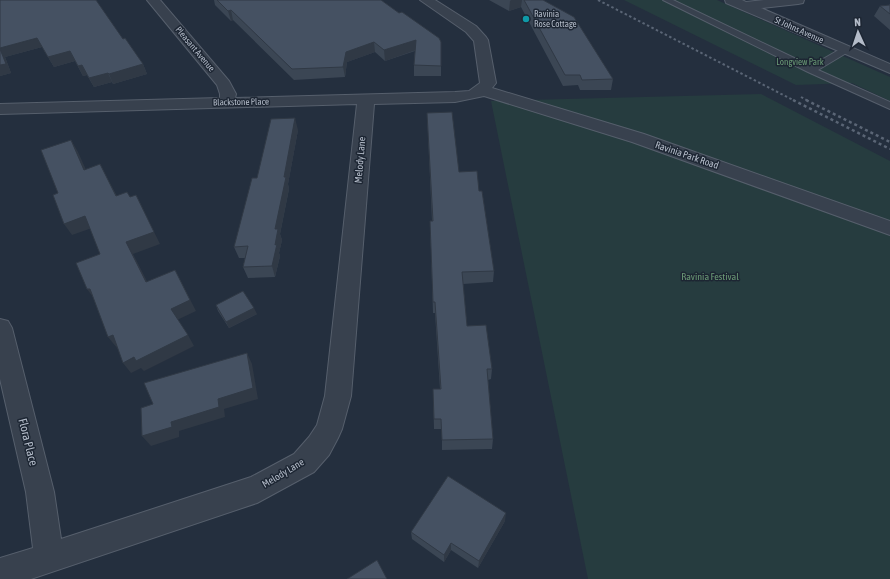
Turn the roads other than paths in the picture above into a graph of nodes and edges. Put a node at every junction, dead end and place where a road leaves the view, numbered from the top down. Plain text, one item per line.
1 (153, 0) edge
2 (426, 0) edge
3 (667, 0) edge
4 (731, 0) edge
5 (798, 0) edge
6 (745, 6) junction
7 (844, 50) junction
8 (890, 69) edge
9 (811, 70) junction
10 (482, 90) junction
11 (366, 99) junction
12 (227, 103) junction
13 (890, 106) edge
14 (0, 109) edge
15 (890, 228) edge
16 (0, 328) edge
17 (49, 557) junction
18 (0, 574) edge

1 - 12 street, Pleasant Avenue
2 - 10 street
3 - 9 lane
4 - 6 street, St Johns Avenue
5 - 6 street
6 - 7 street, St Johns Avenue
7 - 8 street, St Johns Avenue
7 - 9 lane
9 - 13 lane
10 - 11 street, Blackstone Place
10 - 15 street, Ravinia Park Road
11 - 12 street, Blackstone Place
11 - 17 street, Melody Lane
12 - 14 street, Blackstone Place
16 - 17 street, Flora Place
17 - 18 street, Melody Lane

